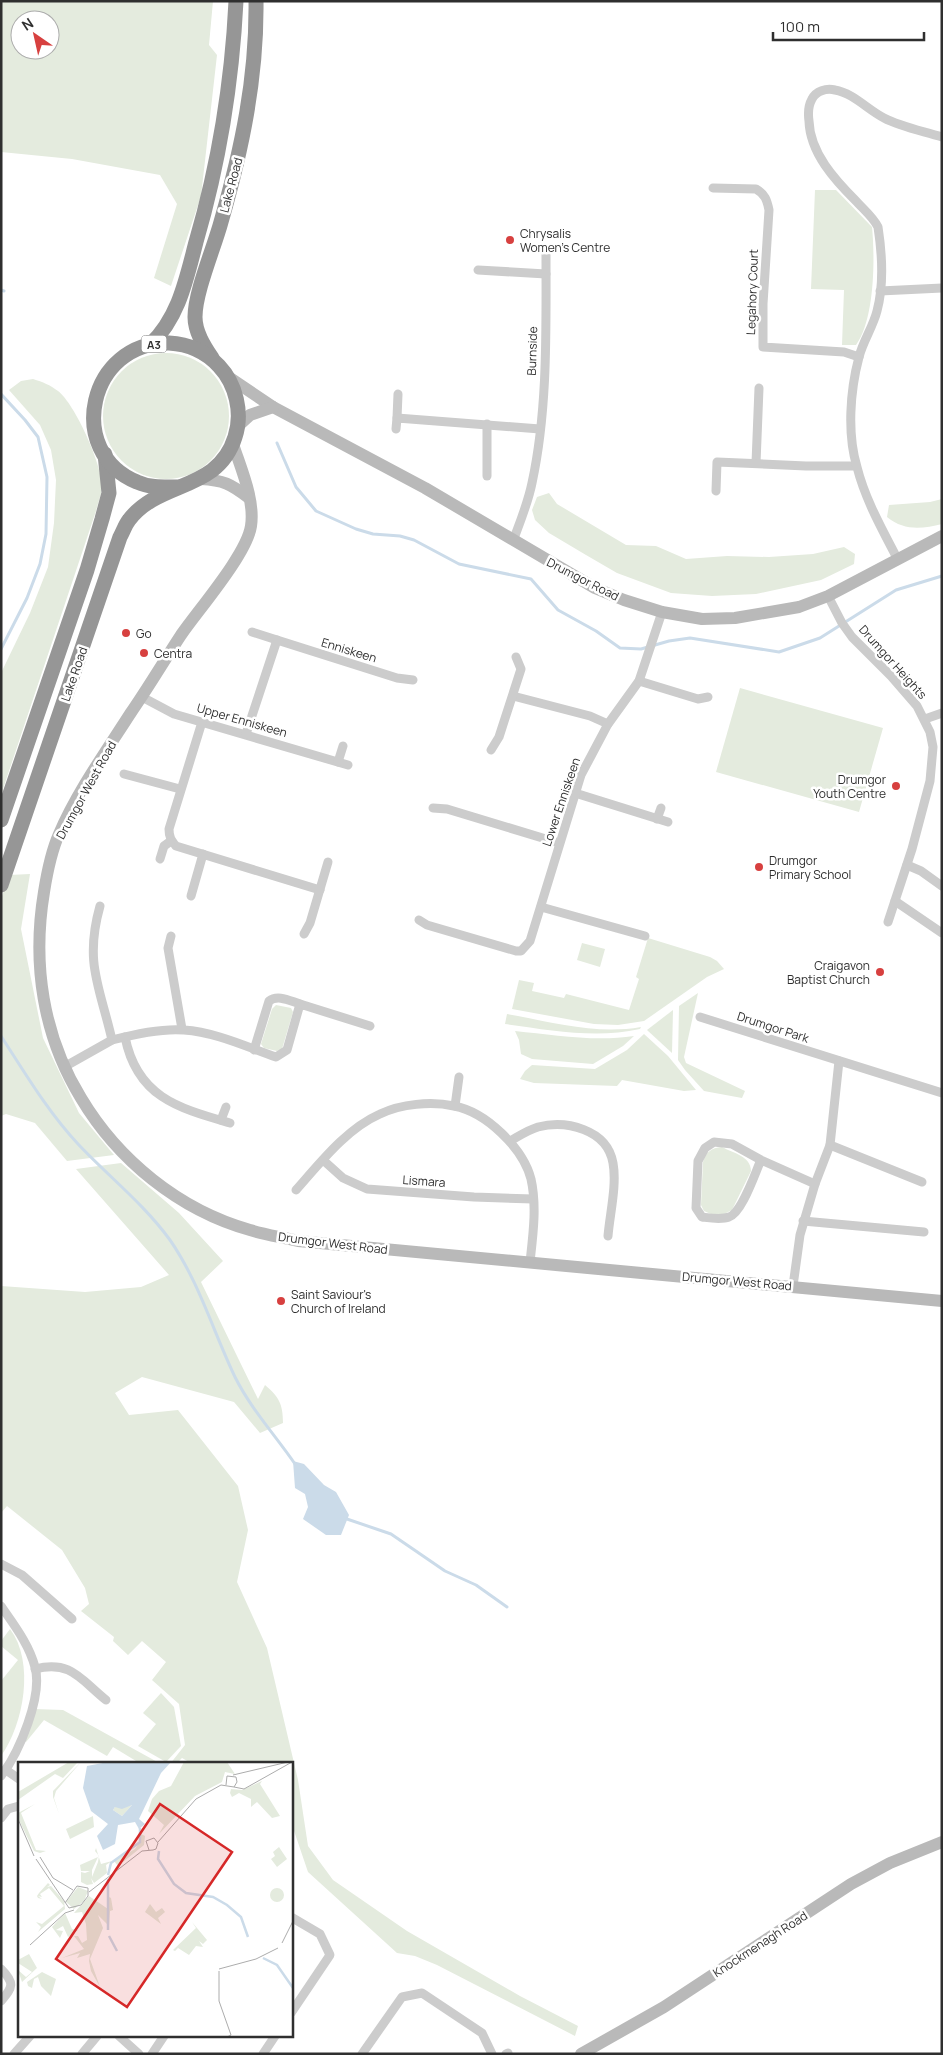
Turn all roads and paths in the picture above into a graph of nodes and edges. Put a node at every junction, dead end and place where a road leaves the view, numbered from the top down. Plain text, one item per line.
1 (236, 1) edge
2 (256, 1) edge
3 (942, 137) edge
4 (713, 188) dead end
5 (546, 254) dead end
6 (478, 270) dead end
7 (546, 274) junction
8 (942, 288) edge
9 (880, 291) junction
10 (150, 345) junction
11 (859, 357) junction
12 (214, 361) junction
13 (227, 376) junction
14 (759, 388) dead end
15 (398, 394) dead end
16 (273, 407) junction
17 (397, 418) junction
18 (487, 424) junction
19 (238, 426) junction
20 (396, 429) dead end
21 (540, 429) junction
22 (233, 444) junction
23 (105, 454) junction
24 (756, 463) junction
25 (856, 466) junction
26 (486, 476) dead end
27 (201, 479) junction
28 (178, 487) junction
29 (716, 491) dead end
30 (249, 498) junction
31 (942, 536) edge
32 (513, 541) junction
33 (897, 558) junction
34 (828, 596) junction
35 (662, 612) junction
36 (252, 632) dead end
37 (277, 640) junction
38 (516, 657) dead end
39 (413, 680) dead end
40 (639, 681) junction
41 (513, 696) junction
42 (142, 697) junction
43 (708, 698) dead end
44 (942, 713) edge
45 (925, 719) junction
46 (202, 722) junction
47 (608, 724) junction
48 (246, 734) junction
49 (343, 746) dead end
50 (491, 750) dead end
51 (338, 762) junction
52 (348, 765) dead end
53 (124, 774) dead end
54 (180, 790) junction
55 (574, 794) junction
56 (433, 808) dead end
57 (660, 808) dead end
58 (657, 819) junction
59 (1, 820) edge
60 (668, 822) dead end
61 (171, 841) junction
62 (559, 843) junction
63 (203, 854) junction
64 (160, 859) dead end
65 (328, 862) dead end
66 (907, 865) junction
67 (1, 885) edge
68 (942, 886) edge
69 (320, 890) junction
70 (191, 896) dead end
71 (895, 900) junction
72 (100, 906) dead end
73 (541, 907) junction
74 (418, 920) dead end
75 (888, 922) dead end
76 (942, 933) edge
77 (304, 934) dead end
78 (171, 936) dead end
79 (645, 936) dead end
80 (521, 950) junction
81 (522, 960) dead end
82 (300, 1004) junction
83 (700, 1017) dead end
84 (370, 1026) dead end
85 (182, 1030) junction
86 (124, 1037) junction
87 (112, 1040) junction
88 (254, 1050) junction
89 (839, 1061) junction
90 (64, 1067) junction
91 (459, 1077) dead end
92 (942, 1093) edge
93 (226, 1106) dead end
94 (455, 1106) junction
95 (221, 1120) junction
96 (230, 1123) dead end
97 (510, 1141) junction
98 (830, 1145) junction
99 (323, 1160) junction
100 (761, 1160) junction
101 (922, 1182) dead end
102 (815, 1184) junction
103 (296, 1190) dead end
104 (533, 1200) junction
105 (803, 1221) junction
106 (924, 1232) dead end
107 (608, 1236) dead end
108 (530, 1262) junction
109 (792, 1286) junction
110 (942, 1301) edge
111 (1, 1564) edge
112 (1, 1606) edge
113 (10, 1619) junction
114 (72, 1619) dead end
115 (1, 1624) edge
116 (36, 1669) junction
117 (106, 1700) dead end
118 (4, 1773) edge
119 (18, 1779) edge
120 (18, 1806) edge
121 (1, 1818) edge
122 (942, 1842) edge
123 (292, 1918) edge
124 (1, 1969) edge
125 (1, 2001) edge
126 (292, 2011) edge
127 (28, 2038) edge
128 (95, 2038) edge
129 (121, 2038) edge
130 (163, 2038) edge
131 (274, 2038) edge
132 (14, 2054) edge
133 (82, 2054) edge
134 (139, 2054) edge
135 (152, 2054) edge
136 (263, 2054) edge
137 (362, 2054) edge
138 (492, 2054) edge
139 (582, 2054) edge

1 - 10 highway, Lake Road / A3
2 - 12 highway, Lake Road / A3
3 - 9 street
4 - 11 street, Legahory Court
5 - 7 street, Burnside
6 - 7 street
7 - 21 street, Burnside
8 - 9 street
9 - 11 street
10 - 12 highway, A3
10 - 23 highway, A3
11 - 25 street
12 - 13 highway, A3
13 - 16 street, Drumgor Road
13 - 19 highway, A3
14 - 24 street
15 - 17 street
16 - 19 street
16 - 32 street, Drumgor Road
17 - 18 street
17 - 20 street
18 - 21 street
18 - 26 street
19 - 22 highway, A3
21 - 32 street, Burnside
22 - 27 highway, A3
22 - 30 street, Drumgor West Road
23 - 28 highway, A3
23 - 59 highway, Lake Road / A3
24 - 25 street
24 - 29 street
25 - 33 street
27 - 28 highway, A3
27 - 30 street
28 - 67 highway, Lake Road / A3
30 - 42 street, Drumgor West Road
31 - 33 street, Drumgor Road
32 - 35 street, Drumgor Road
33 - 34 street, Drumgor Road
34 - 35 street, Drumgor Road
34 - 45 street, Drumgor Heights
35 - 40 street, Lower Enniskeen
36 - 37 street, Enniskeen
37 - 39 street, Enniskeen
37 - 48 street
38 - 41 street
40 - 43 street
40 - 47 street, Lower Enniskeen
41 - 47 street
41 - 50 street
42 - 46 street, Upper Enniskeen
42 - 90 street, Drumgor West Road
44 - 45 street, Drumgor Heights
45 - 66 street, Drumgor Heights
46 - 48 street, Upper Enniskeen
46 - 54 street
47 - 55 street, Lower Enniskeen
48 - 51 street, Upper Enniskeen
49 - 51 street
51 - 52 street, Upper Enniskeen
53 - 54 street
54 - 61 street
55 - 58 street
55 - 62 street, Lower Enniskeen
56 - 62 street
57 - 58 street
58 - 60 street
61 - 63 street
61 - 64 street
62 - 73 street, Lower Enniskeen
63 - 69 street
63 - 70 street
65 - 69 street
66 - 68 street
66 - 71 street, Drumgor Heights
69 - 77 street
71 - 75 street, Drumgor Heights
71 - 76 street
72 - 87 street
73 - 79 street
73 - 80 street, Lower Enniskeen
74 - 80 street
78 - 85 street
80 - 81 street
82 - 84 street
82 - 88 street
82 - 88 street
83 - 89 street, Drumgor Park
85 - 86 street
85 - 88 street
86 - 87 street
86 - 95 street
87 - 90 street
89 - 92 street, Drumgor Park
89 - 98 street
90 - 108 street, Drumgor West Road
91 - 94 street
93 - 95 street
94 - 97 street
94 - 99 street
95 - 96 street
97 - 104 street
97 - 107 street
98 - 101 street
98 - 102 street
99 - 103 street
99 - 104 street, Lismara
100 - 100 street
100 - 102 street
102 - 105 street
104 - 108 street
105 - 106 street
105 - 109 street
108 - 109 street, Drumgor West Road
109 - 110 street, Drumgor West Road
111 - 114 street
112 - 113 street
113 - 115 street
113 - 116 street
116 - 117 street
116 - 118 street
118 - 119 street
120 - 121 street
122 - 139 street, Knockmenagh Road
123 - 126 street
124 - 125 street
127 - 132 street
128 - 133 street
129 - 134 street
130 - 135 street
131 - 136 street
137 - 138 street

